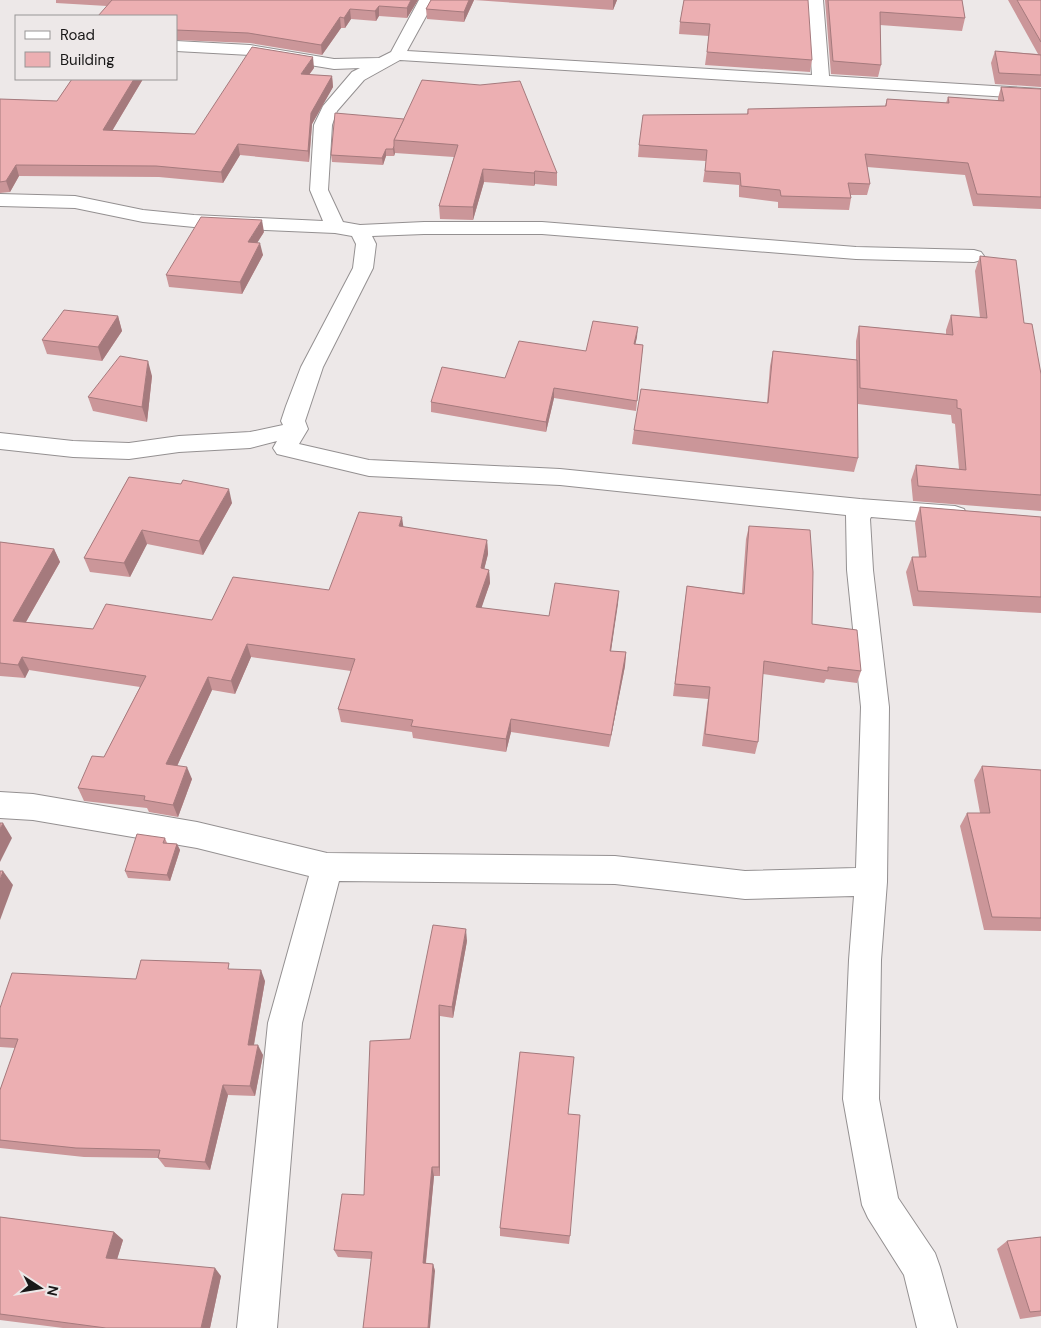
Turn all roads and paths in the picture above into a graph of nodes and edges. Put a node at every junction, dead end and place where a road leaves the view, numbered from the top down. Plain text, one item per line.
1 (427, 0) edge
2 (816, 0) edge
3 (178, 46) edge
4 (390, 59) junction
5 (334, 64) junction
6 (358, 76) junction
7 (821, 80) junction
8 (1041, 94) edge
9 (0, 200) edge
10 (335, 227) junction
11 (360, 232) junction
12 (974, 256) dead end
13 (296, 429) junction
14 (0, 441) edge
15 (860, 508) junction
16 (974, 517) edge
17 (0, 805) edge
18 (327, 867) junction
19 (871, 882) junction
20 (257, 1328) edge
21 (937, 1328) edge

1 - 4 street
2 - 7 street
3 - 5 street
4 - 5 street
4 - 6 street
4 - 7 street
5 - 6 street
6 - 10 street
7 - 8 street
9 - 10 street
10 - 11 street
11 - 12 street
11 - 13 street
13 - 14 street
13 - 15 street
15 - 16 street
15 - 19 street
17 - 18 street
18 - 19 street
18 - 20 street
19 - 21 street

